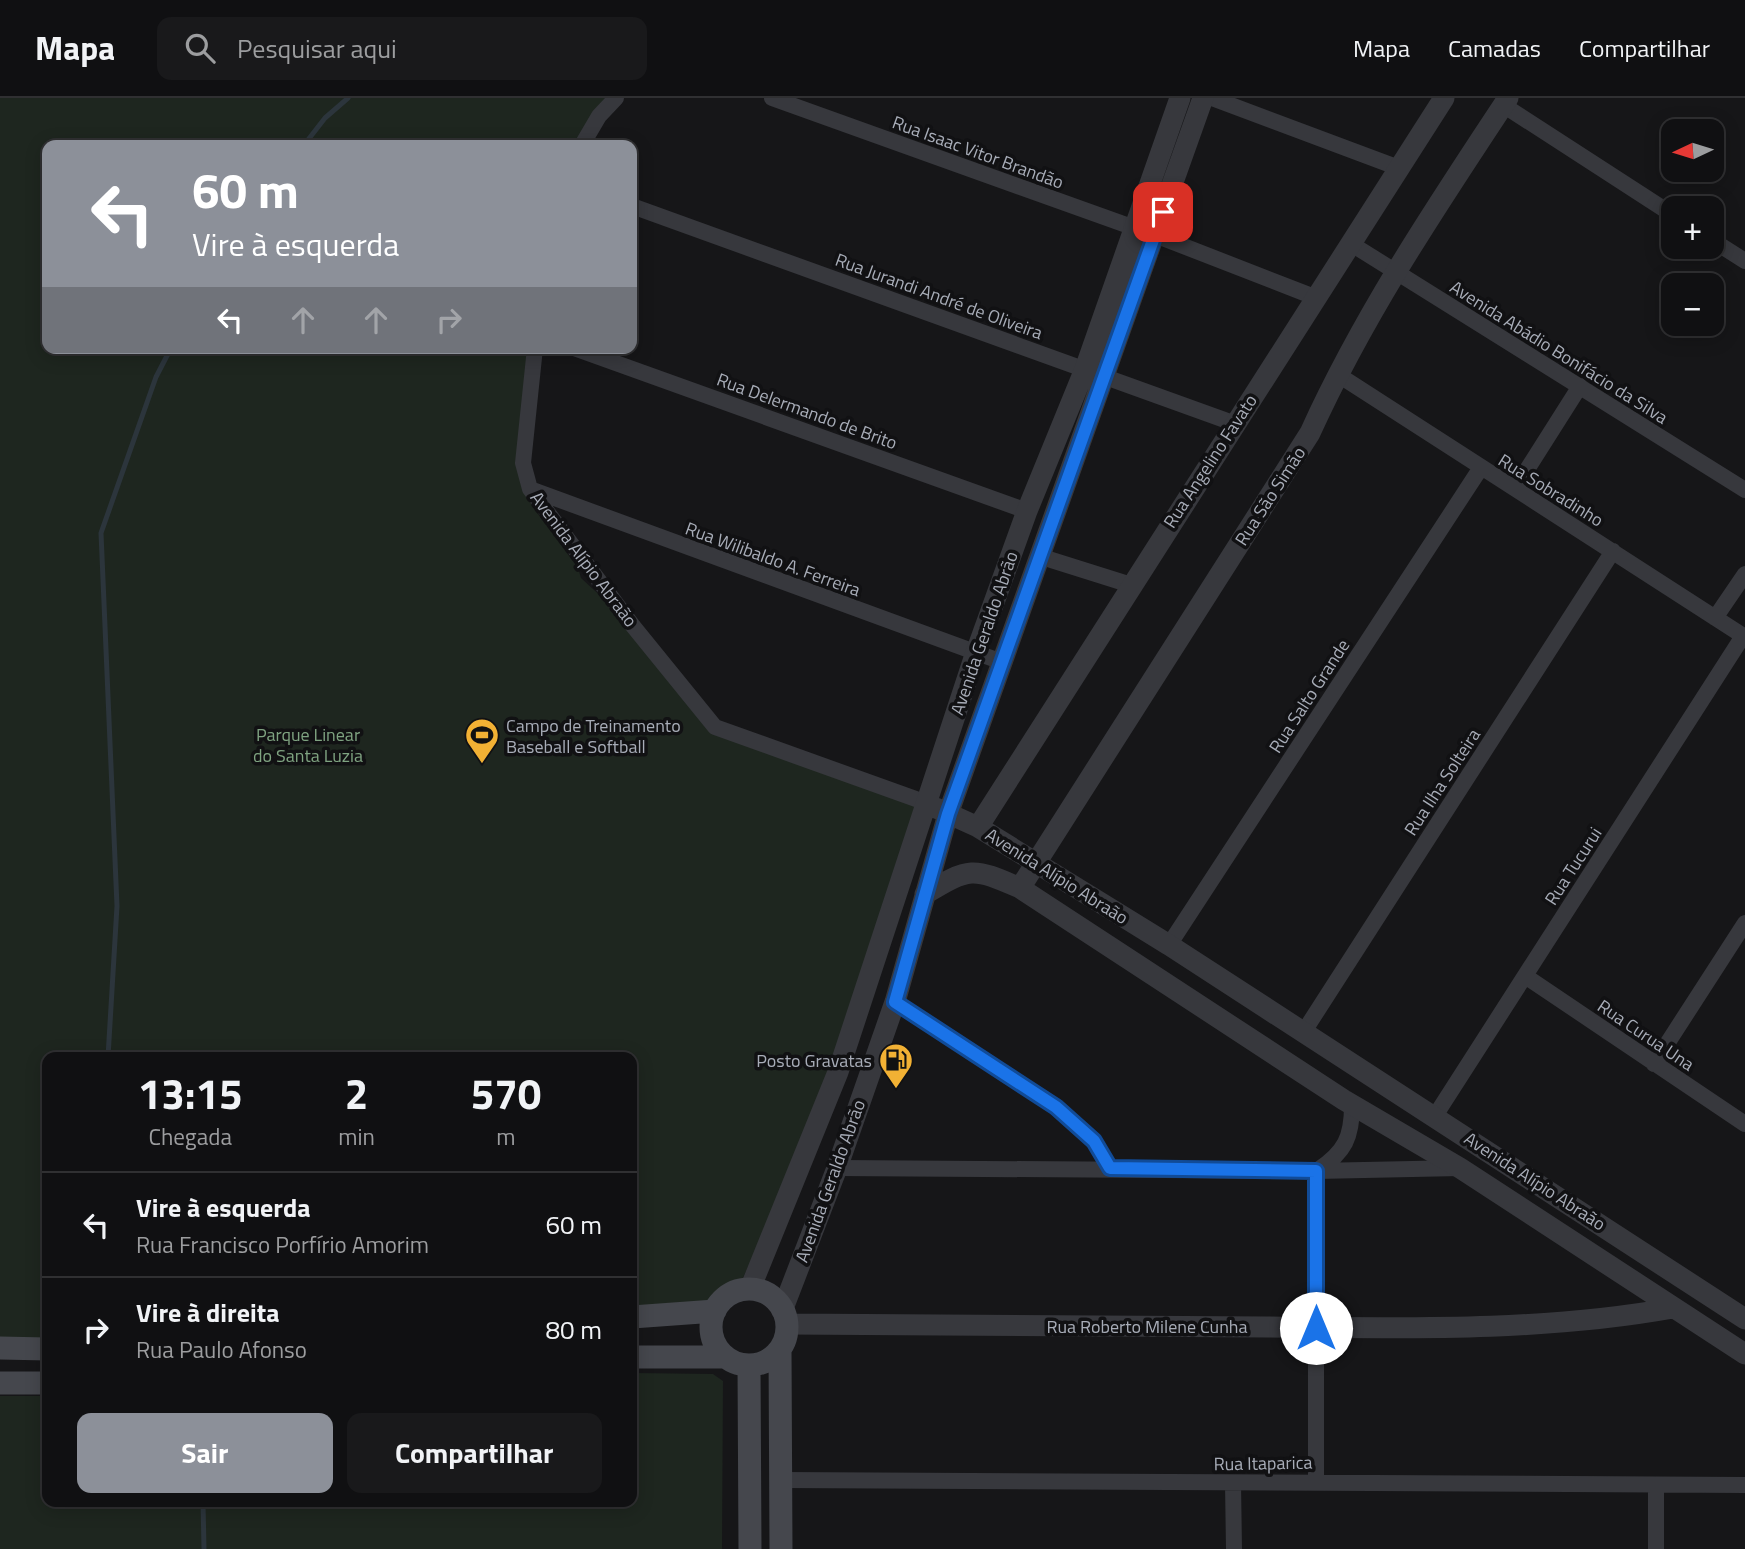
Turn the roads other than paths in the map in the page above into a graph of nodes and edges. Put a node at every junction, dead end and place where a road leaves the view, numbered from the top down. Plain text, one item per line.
1 (616, 98) edge
2 (772, 98) edge
3 (1180, 98) edge
4 (1203, 98) edge
5 (1212, 98) edge
6 (1444, 98) edge
7 (1505, 102) edge
8 (585, 140) edge
9 (1399, 168) junction
10 (1661, 207) edge
11 (637, 208) edge
12 (1132, 227) junction
13 (1155, 235) junction
14 (1724, 243) edge
15 (1745, 244) edge
16 (1353, 245) junction
17 (1724, 248) edge
18 (1745, 261) edge
19 (1393, 272) junction
20 (1317, 298) junction
21 (534, 354) edge
22 (591, 354) edge
23 (1094, 373) junction
24 (1337, 374) junction
25 (1580, 386) junction
26 (1233, 423) junction
27 (1480, 469) junction
28 (1516, 487) junction
29 (530, 489) junction
30 (1745, 490) edge
31 (1027, 511) junction
32 (1613, 551) junction
33 (1042, 557) junction
34 (1745, 574) edge
35 (1131, 585) junction
36 (1716, 618) junction
37 (1744, 637) edge
38 (975, 654) junction
39 (1002, 662) junction
40 (927, 803) junction
41 (948, 814) junction
42 (978, 827) junction
43 (1036, 862) junction
44 (1020, 888) junction
45 (925, 894) junction
46 (1745, 923) edge
47 (1169, 945) junction
48 (1525, 976) junction
49 (895, 1002) junction
50 (1303, 1033) junction
51 (1654, 1064) junction
52 (838, 1072) junction
53 (1368, 1074) junction
54 (865, 1083) junction
55 (1352, 1105) junction
56 (1435, 1116) junction
57 (1745, 1124) edge
58 (837, 1168) junction
59 (1110, 1168) junction
60 (1460, 1168) junction
61 (1316, 1171) junction
62 (750, 1289) junction
63 (1673, 1308) junction
64 (715, 1311) junction
65 (637, 1317) edge
66 (785, 1317) junction
67 (1745, 1319) edge
68 (1316, 1328) junction
69 (0, 1348) edge
70 (42, 1349) edge
71 (780, 1349) junction
72 (1745, 1354) edge
73 (637, 1357) edge
74 (724, 1357) junction
75 (749, 1365) junction
76 (0, 1383) edge
77 (42, 1383) edge
78 (782, 1480) junction
79 (1316, 1482) junction
80 (1233, 1483) junction
81 (1745, 1485) edge
82 (1656, 1487) junction
83 (750, 1549) edge
84 (781, 1549) edge
85 (1234, 1549) edge
86 (1656, 1549) edge

1 - 8 street
2 - 12 street, Rua Isaac Vitor Brandão
3 - 12 street, Avenida Geraldo Abrão
4 - 13 street, Avenida Geraldo Abrão
5 - 9 street
6 - 9 street, Rua Angelino Favato
7 - 10 street
7 - 19 street, Rua São Simão
9 - 16 street, Rua Angelino Favato
11 - 23 street, Rua Jurandi André de Oliveira
12 - 23 street, Avenida Geraldo Abrão
13 - 20 street
13 - 23 street, Avenida Geraldo Abrão
14 - 15 street
16 - 19 street, Avenida Abádio Bonifácio da Silva
16 - 20 street, Rua Angelino Favato
17 - 18 street
19 - 24 street, Rua São Simão
19 - 25 street, Avenida Abádio Bonifácio da Silva
20 - 26 street, Rua Angelino Favato
21 - 29 street, Avenida Alípio Abraão
22 - 31 street, Rua Delermando de Brito
23 - 26 street, Rua Jurandi André de Oliveira
23 - 31 street, Avenida Geraldo Abrão
23 - 33 street, Avenida Geraldo Abrão
24 - 27 street, Rua Sobradinho
24 - 43 street, Rua São Simão
25 - 28 street
25 - 30 street, Avenida Abádio Bonifácio da Silva
26 - 35 street, Rua Angelino Favato
27 - 28 street, Rua Sobradinho
27 - 47 street, Rua Salto Grande
28 - 32 street, Rua Sobradinho
29 - 38 street, Rua Wilibaldo A. Ferreira
29 - 40 street, Avenida Alípio Abraão
31 - 38 street, Avenida Geraldo Abrão
32 - 36 street, Rua Sobradinho
32 - 50 street, Rua Ilha Solteira
33 - 35 street
33 - 39 street, Avenida Geraldo Abrão
34 - 36 street
35 - 42 street, Rua Angelino Favato
36 - 37 street, Rua Sobradinho
37 - 48 street, Rua Tucurui
38 - 39 street, Rua Wilibaldo A. Ferreira
38 - 40 street, Avenida Geraldo Abrão
39 - 41 street, Avenida Geraldo Abrão
40 - 41 street, Avenida Alípio Abraão
40 - 52 street, Avenida Geraldo Abrão
41 - 42 street, Avenida Alípio Abraão
41 - 45 street, Avenida Geraldo Abrão
42 - 43 street, Avenida Alípio Abraão
43 - 44 street, Rua São Simão
43 - 47 street, Avenida Alípio Abraão
44 - 45 street, Avenida Alípio Abraão
44 - 55 street, Avenida Alípio Abraão
45 - 49 street, Avenida Geraldo Abrão
46 - 51 street
47 - 50 street, Avenida Alípio Abraão
48 - 51 street, Rua Curua Una
48 - 56 street, Rua Tucurui
49 - 54 street, Avenida Geraldo Abrão
49 - 59 street
50 - 53 street, Avenida Alípio Abraão
51 - 57 street, Rua Curua Una
52 - 54 street
52 - 62 street, Avenida Geraldo Abrão
53 - 55 street
53 - 56 street, Avenida Alípio Abraão
54 - 58 street, Avenida Geraldo Abrão
55 - 60 street, Avenida Alípio Abraão
55 - 61 street
56 - 67 street, Avenida Alípio Abraão
58 - 59 street
58 - 66 street, Avenida Geraldo Abrão
59 - 61 street
60 - 61 street
60 - 63 street, Avenida Alípio Abraão
61 - 68 street
62 - 64 main road
62 - 66 main road
63 - 68 street, Rua Roberto Milene Cunha
63 - 72 street, Avenida Alípio Abraão
64 - 65 main road
64 - 74 main road
66 - 68 street, Rua Roberto Milene Cunha
66 - 71 main road, Avenida Geraldo Abrão
68 - 79 street
69 - 70 main road
71 - 75 main road
71 - 78 main road, Avenida Geraldo Abrão
73 - 74 main road
74 - 75 main road
75 - 83 main road
76 - 77 main road
78 - 80 street, Rua Itaparica
78 - 84 main road, Avenida Geraldo Abrão
79 - 80 street, Rua Itaparica
79 - 82 street, Rua Itaparica
80 - 85 street
81 - 82 street, Rua Itaparica
82 - 86 street

